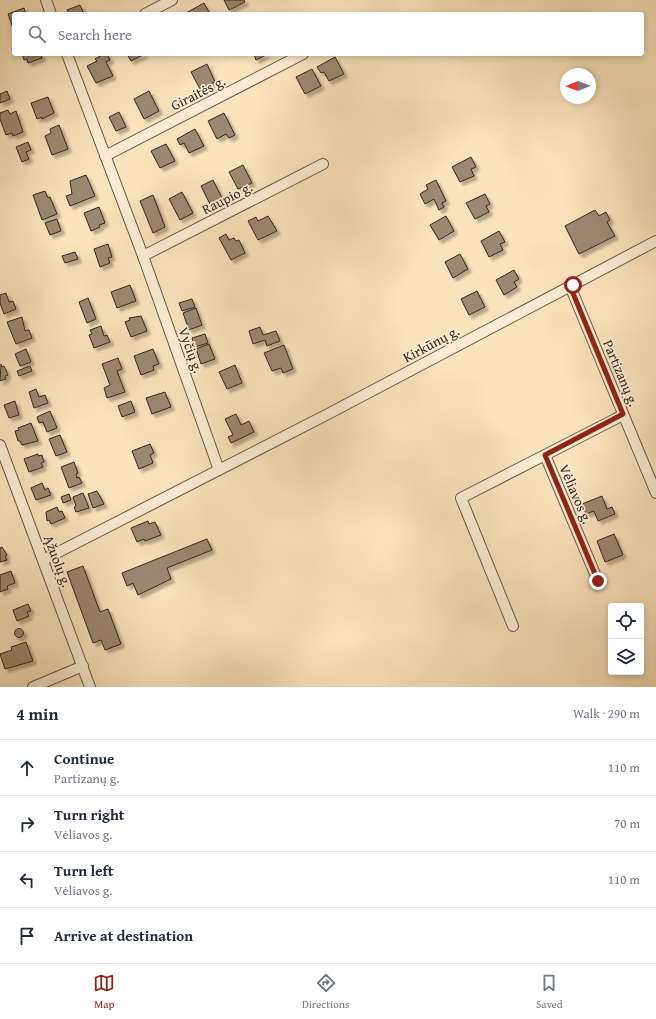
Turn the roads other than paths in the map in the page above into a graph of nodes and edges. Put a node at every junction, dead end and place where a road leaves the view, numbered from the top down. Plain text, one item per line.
1 (46, 0) edge
2 (172, 0) edge
3 (50, 12) edge
4 (149, 12) edge
5 (68, 56) edge
6 (299, 56) edge
7 (105, 156) junction
8 (323, 164) dead end
9 (656, 241) edge
10 (143, 256) junction
11 (570, 286) junction
12 (623, 414) junction
13 (0, 445) edge
14 (545, 455) junction
15 (219, 470) junction
16 (656, 493) edge
17 (43, 560) junction
18 (598, 581) dead end
19 (513, 626) dead end
20 (83, 666) junction
21 (33, 687) edge
22 (90, 687) edge

1 - 3 street
2 - 4 street
5 - 7 street, Vyčių g.
6 - 7 street, Giraitės g.
7 - 10 street, Vyčių g.
8 - 10 street, Raupio g.
9 - 11 street, Kirkūnų g.
10 - 15 street, Vyčių g.
11 - 12 street, Partizanų g.
11 - 15 street, Kirkūnų g.
12 - 14 street, Vėliavos g.
12 - 16 street, Partizanų g.
13 - 17 street, Ąžuolų g.
14 - 18 street, Vėliavos g.
14 - 19 street
15 - 17 street
17 - 20 street, Ąžuolų g.
20 - 21 street
20 - 22 street, Ąžuolų g.

